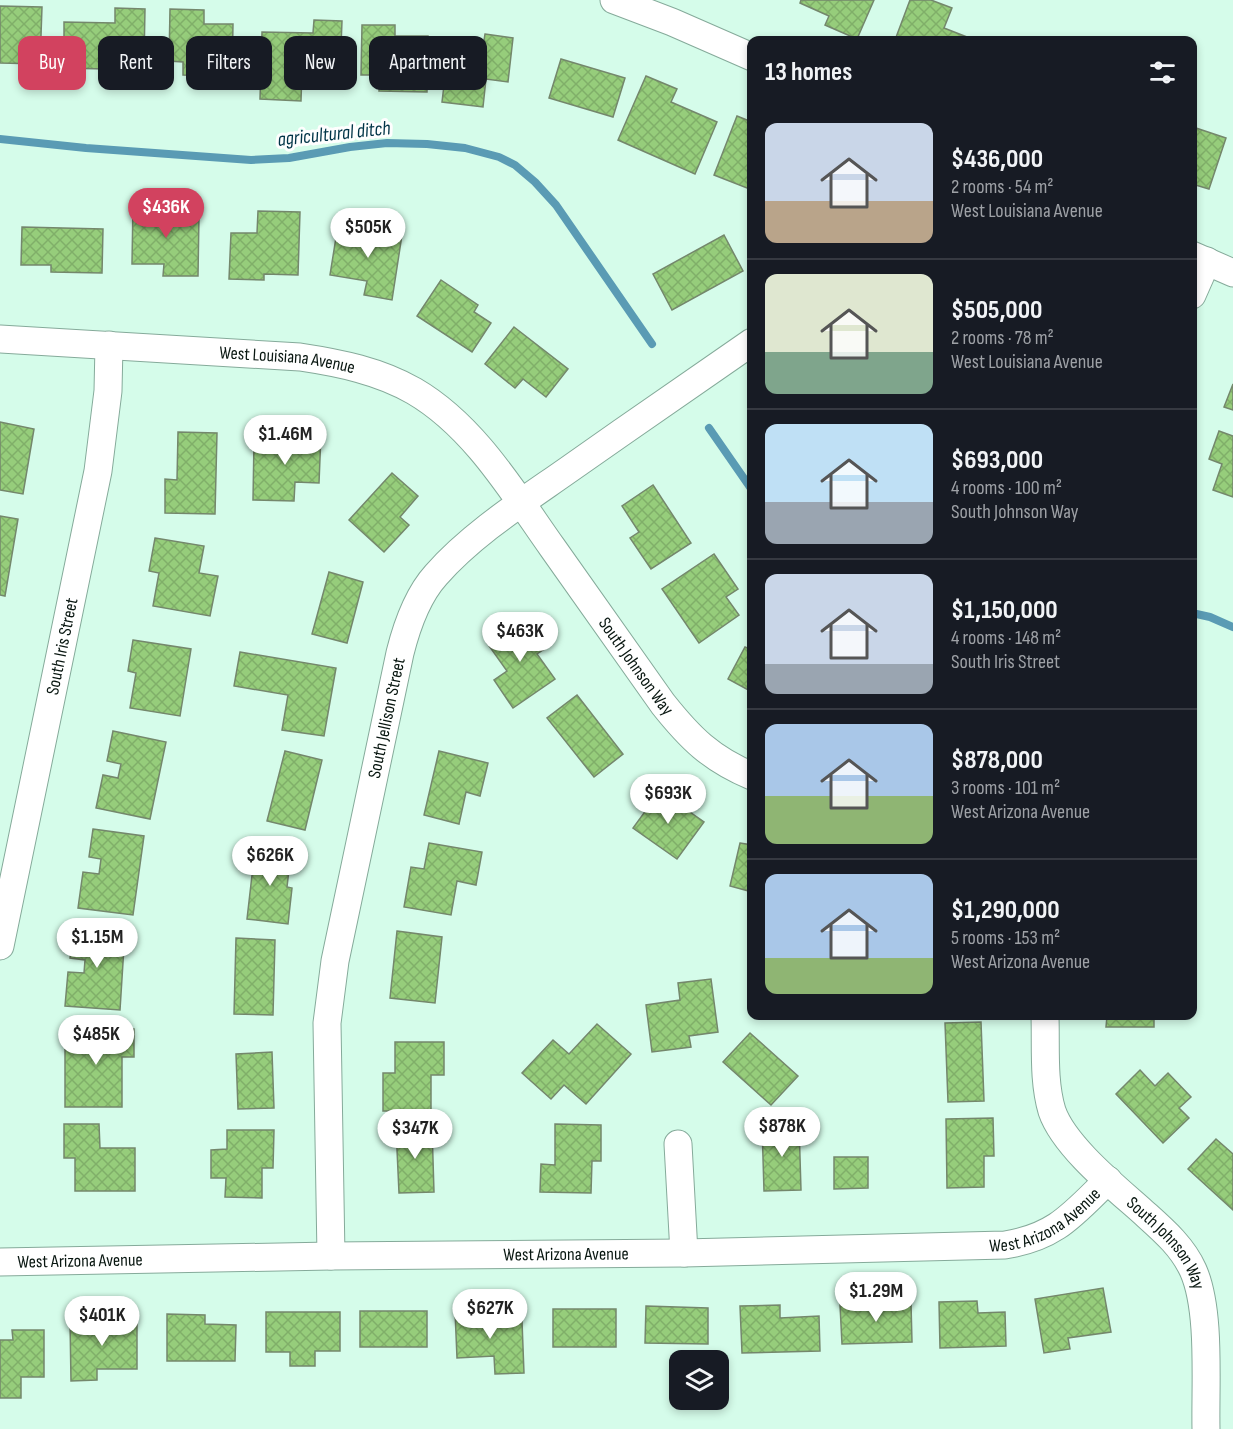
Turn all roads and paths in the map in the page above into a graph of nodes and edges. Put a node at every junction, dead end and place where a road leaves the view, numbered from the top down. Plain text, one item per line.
1 (614, 0) edge
2 (747, 55) edge
3 (1200, 258) edge
4 (1233, 273) edge
5 (0, 339) edge
6 (108, 345) junction
7 (747, 345) edge
8 (521, 503) junction
9 (747, 774) edge
10 (0, 946) edge
11 (1045, 1020) edge
12 (678, 1144) dead end
13 (1108, 1180) junction
14 (684, 1253) junction
15 (331, 1256) junction
16 (0, 1262) edge
17 (1206, 1429) edge

1 - 2 street
3 - 4 street
5 - 6 street, West Louisiana Avenue
6 - 8 street, West Louisiana Avenue
6 - 10 street, South Iris Street
7 - 8 street, South Jellison Street
8 - 9 street, South Johnson Way
8 - 15 street, South Jellison Street
11 - 13 street, South Johnson Way
12 - 14 street
13 - 14 street, West Arizona Avenue
13 - 17 street, South Johnson Way
14 - 15 street, West Arizona Avenue
15 - 16 street, West Arizona Avenue

